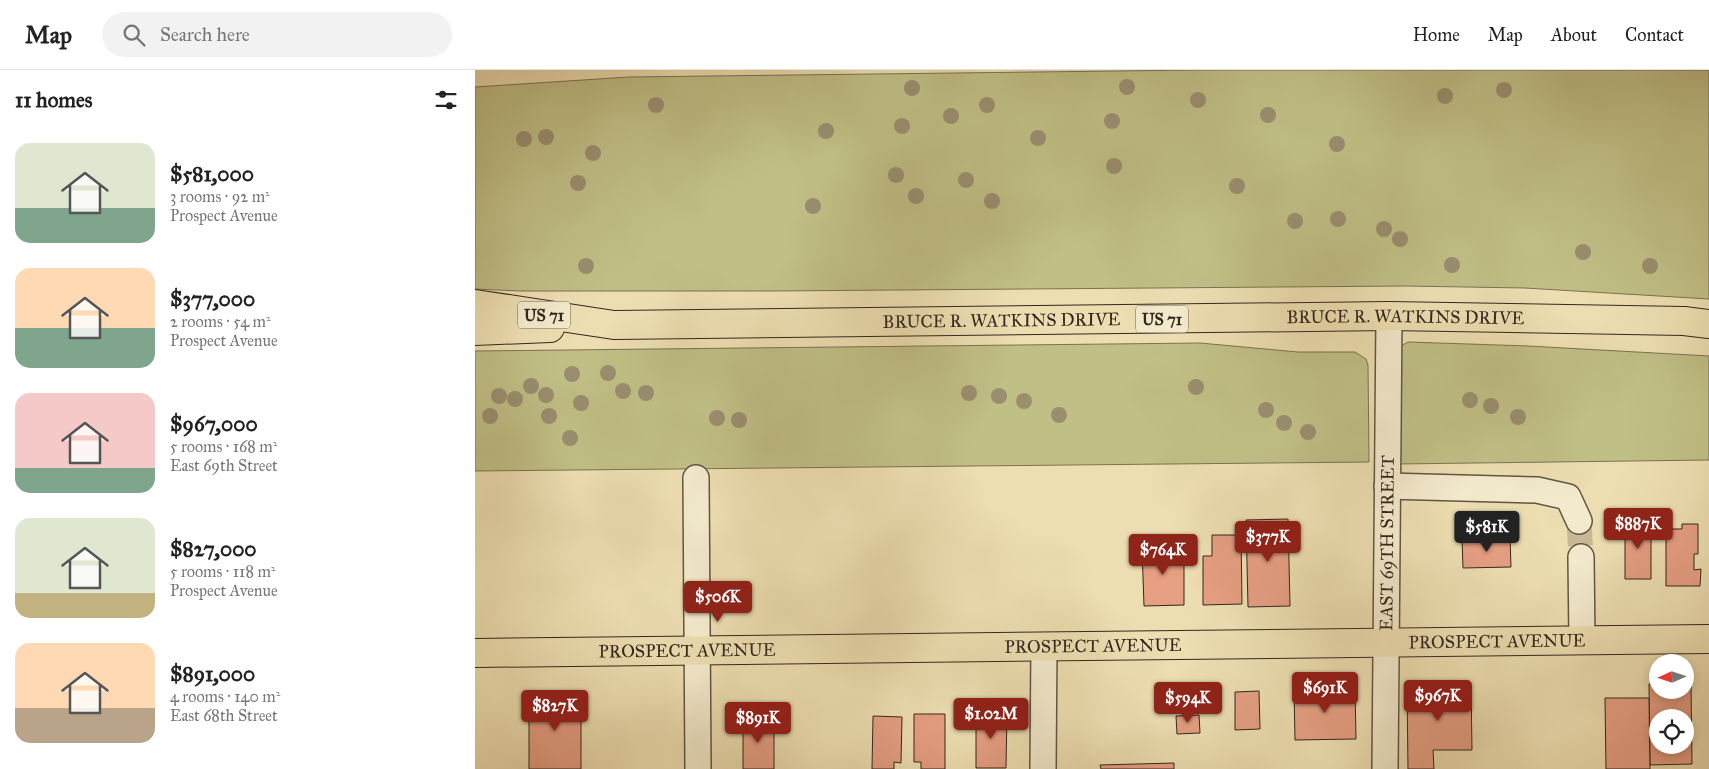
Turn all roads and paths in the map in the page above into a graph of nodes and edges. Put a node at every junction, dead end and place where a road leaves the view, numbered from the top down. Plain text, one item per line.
1 (475, 304) edge
2 (1389, 316) junction
3 (1709, 324) edge
4 (614, 325) junction
5 (475, 331) edge
6 (696, 478) dead end
7 (1387, 486) junction
8 (1579, 521) tunnel mouth
9 (1581, 558) tunnel mouth
10 (1709, 639) edge
11 (1582, 640) junction
12 (1385, 642) junction
13 (1044, 646) junction
14 (698, 649) junction
15 (475, 653) edge
16 (698, 769) edge
17 (1043, 769) edge
18 (1385, 769) edge

1 - 4 main road, BRUCE R. WATKINS DRIVE / US 71
2 - 3 main road, BRUCE R. WATKINS DRIVE / US 71
2 - 4 main road, BRUCE R. WATKINS DRIVE / US 71
2 - 7 street, EAST 69TH STREET
4 - 5 main road
6 - 14 street
7 - 8 street
7 - 12 street, EAST 69TH STREET
9 - 11 street
10 - 11 main road, PROSPECT AVENUE
11 - 12 main road, PROSPECT AVENUE
12 - 13 main road, PROSPECT AVENUE
12 - 18 street, EAST 69TH STREET
13 - 14 main road, PROSPECT AVENUE
13 - 17 street
14 - 15 main road, PROSPECT AVENUE
14 - 16 street

